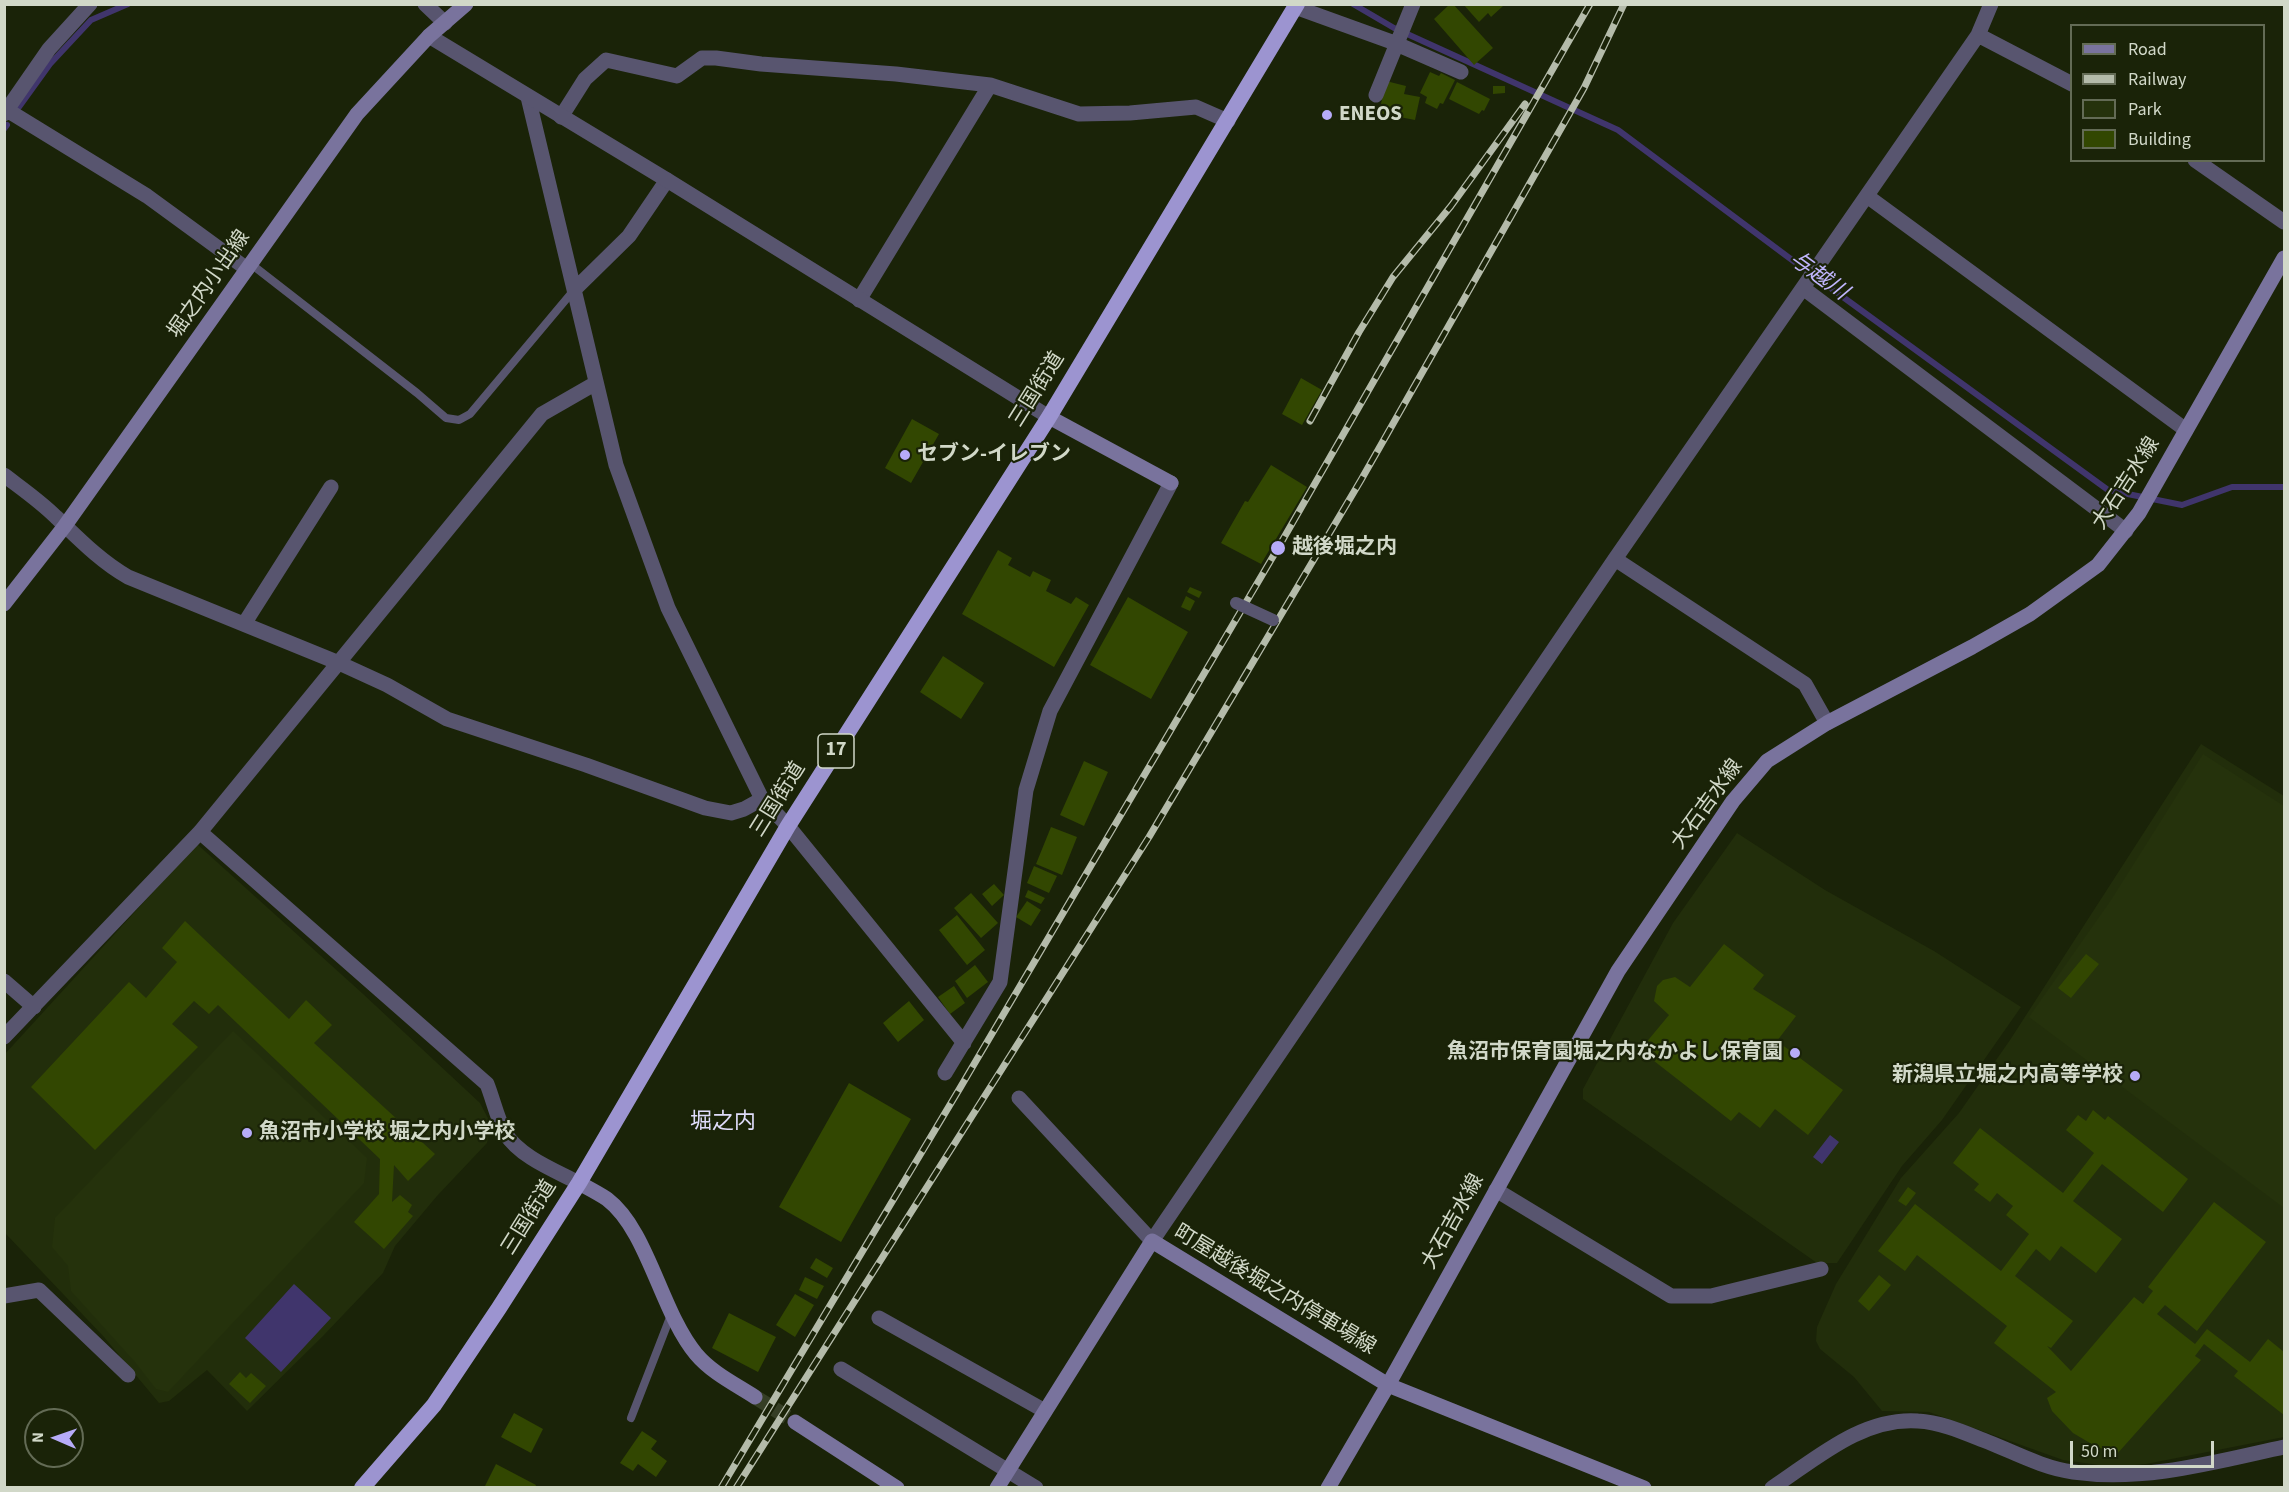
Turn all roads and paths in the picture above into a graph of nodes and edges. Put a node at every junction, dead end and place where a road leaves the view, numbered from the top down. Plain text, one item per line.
1 (425, 4) edge
2 (466, 4) edge
3 (1413, 4) edge
4 (1991, 4) edge
5 (91, 5) edge
6 (1296, 6) edge
7 (445, 23) junction
8 (1978, 35) junction
9 (429, 36) junction
10 (1398, 44) junction
11 (1461, 72) dead end
12 (2070, 83) edge
13 (990, 85) junction
14 (1376, 95) dead end
15 (528, 97) junction
16 (6, 112) edge
17 (561, 117) junction
18 (1228, 121) junction
19 (2198, 162) edge
20 (667, 180) junction
21 (1867, 196) junction
22 (2284, 222) edge
23 (2284, 258) edge
24 (249, 266) junction
25 (1803, 288) junction
26 (574, 290) junction
27 (859, 300) junction
28 (596, 383) junction
29 (1048, 417) junction
30 (2186, 430) junction
31 (4, 475) edge
32 (1171, 483) joint
33 (331, 486) dead end
34 (64, 527) junction
35 (2126, 531) junction
36 (1615, 559) junction
37 (1236, 603) dead end
38 (4, 604) edge
39 (1272, 620) dead end
40 (244, 624) junction
41 (339, 663) junction
42 (1827, 723) junction
43 (762, 799) junction
44 (788, 826) junction
45 (200, 832) junction
46 (4, 981) edge
47 (34, 1006) junction
48 (4, 1037) edge
49 (964, 1043) junction
50 (945, 1073) dead end
51 (1019, 1098) dead end
52 (579, 1183) junction
53 (1496, 1190) junction
54 (1152, 1240) junction
55 (1821, 1269) dead end
56 (4, 1296) edge
57 (672, 1315) junction
58 (879, 1318) dead end
59 (841, 1369) dead end
60 (128, 1376) dead end
61 (1388, 1385) junction
62 (755, 1397) tunnel mouth
63 (1045, 1411) junction
64 (631, 1418) dead end
65 (795, 1422) tunnel mouth
66 (2284, 1447) edge
67 (1008, 1471) junction
68 (362, 1488) edge
69 (897, 1488) edge
70 (997, 1488) edge
71 (1036, 1488) edge
72 (1328, 1488) edge
73 (1644, 1488) edge
74 (1772, 1488) edge

1 - 7 street
2 - 7 main road, 堀之内小出線
3 - 10 street
4 - 8 street
5 - 16 street
6 - 10 street
6 - 18 highway, 三国街道 / 17
7 - 9 main road, 堀之内小出線
8 - 12 street
8 - 21 street
9 - 15 street
9 - 24 main road, 堀之内小出線
10 - 11 street
10 - 14 street
13 - 17 street
13 - 18 street
13 - 27 street
15 - 17 street
15 - 26 street
16 - 24 street
17 - 20 street
18 - 29 highway, 三国街道 / 17
19 - 22 street
20 - 26 street
20 - 27 street
21 - 25 street
21 - 30 street
23 - 30 main road, 大石吉水線
24 - 26 lane
24 - 34 main road, 堀之内小出線
25 - 35 street
25 - 36 street
26 - 28 street
27 - 29 street
28 - 41 street
28 - 43 street
29 - 32 main road
29 - 44 highway, 三国街道 / 17
30 - 35 main road, 大石吉水線
31 - 34 street
32 - 49 street
33 - 40 street
34 - 38 main road, 堀之内小出線
34 - 40 street
35 - 42 main road, 大石吉水線
36 - 42 street
36 - 54 street
37 - 39 street, bridge
40 - 41 street
41 - 43 street
41 - 45 street
42 - 53 main road, 大石吉水線
43 - 44 street
44 - 49 street
44 - 52 highway, 三国街道 / 17
45 - 47 street
45 - 52 street
46 - 47 street
47 - 48 street
49 - 50 street
51 - 54 street
52 - 57 main road
52 - 68 highway, 三国街道 / 17
53 - 55 street
53 - 61 main road, 大石吉水線
54 - 61 main road, 町屋越後堀之内停車場線
54 - 63 main road, 町屋越後堀之内停車場線
56 - 60 street
57 - 62 main road
57 - 64 lane
58 - 63 street
59 - 67 street
61 - 72 main road, 大石吉水線
61 - 73 main road, 町屋越後堀之内停車場線
63 - 67 main road, 町屋越後堀之内停車場線
65 - 69 main road
66 - 74 street
67 - 70 main road, 町屋越後堀之内停車場線
67 - 71 street

